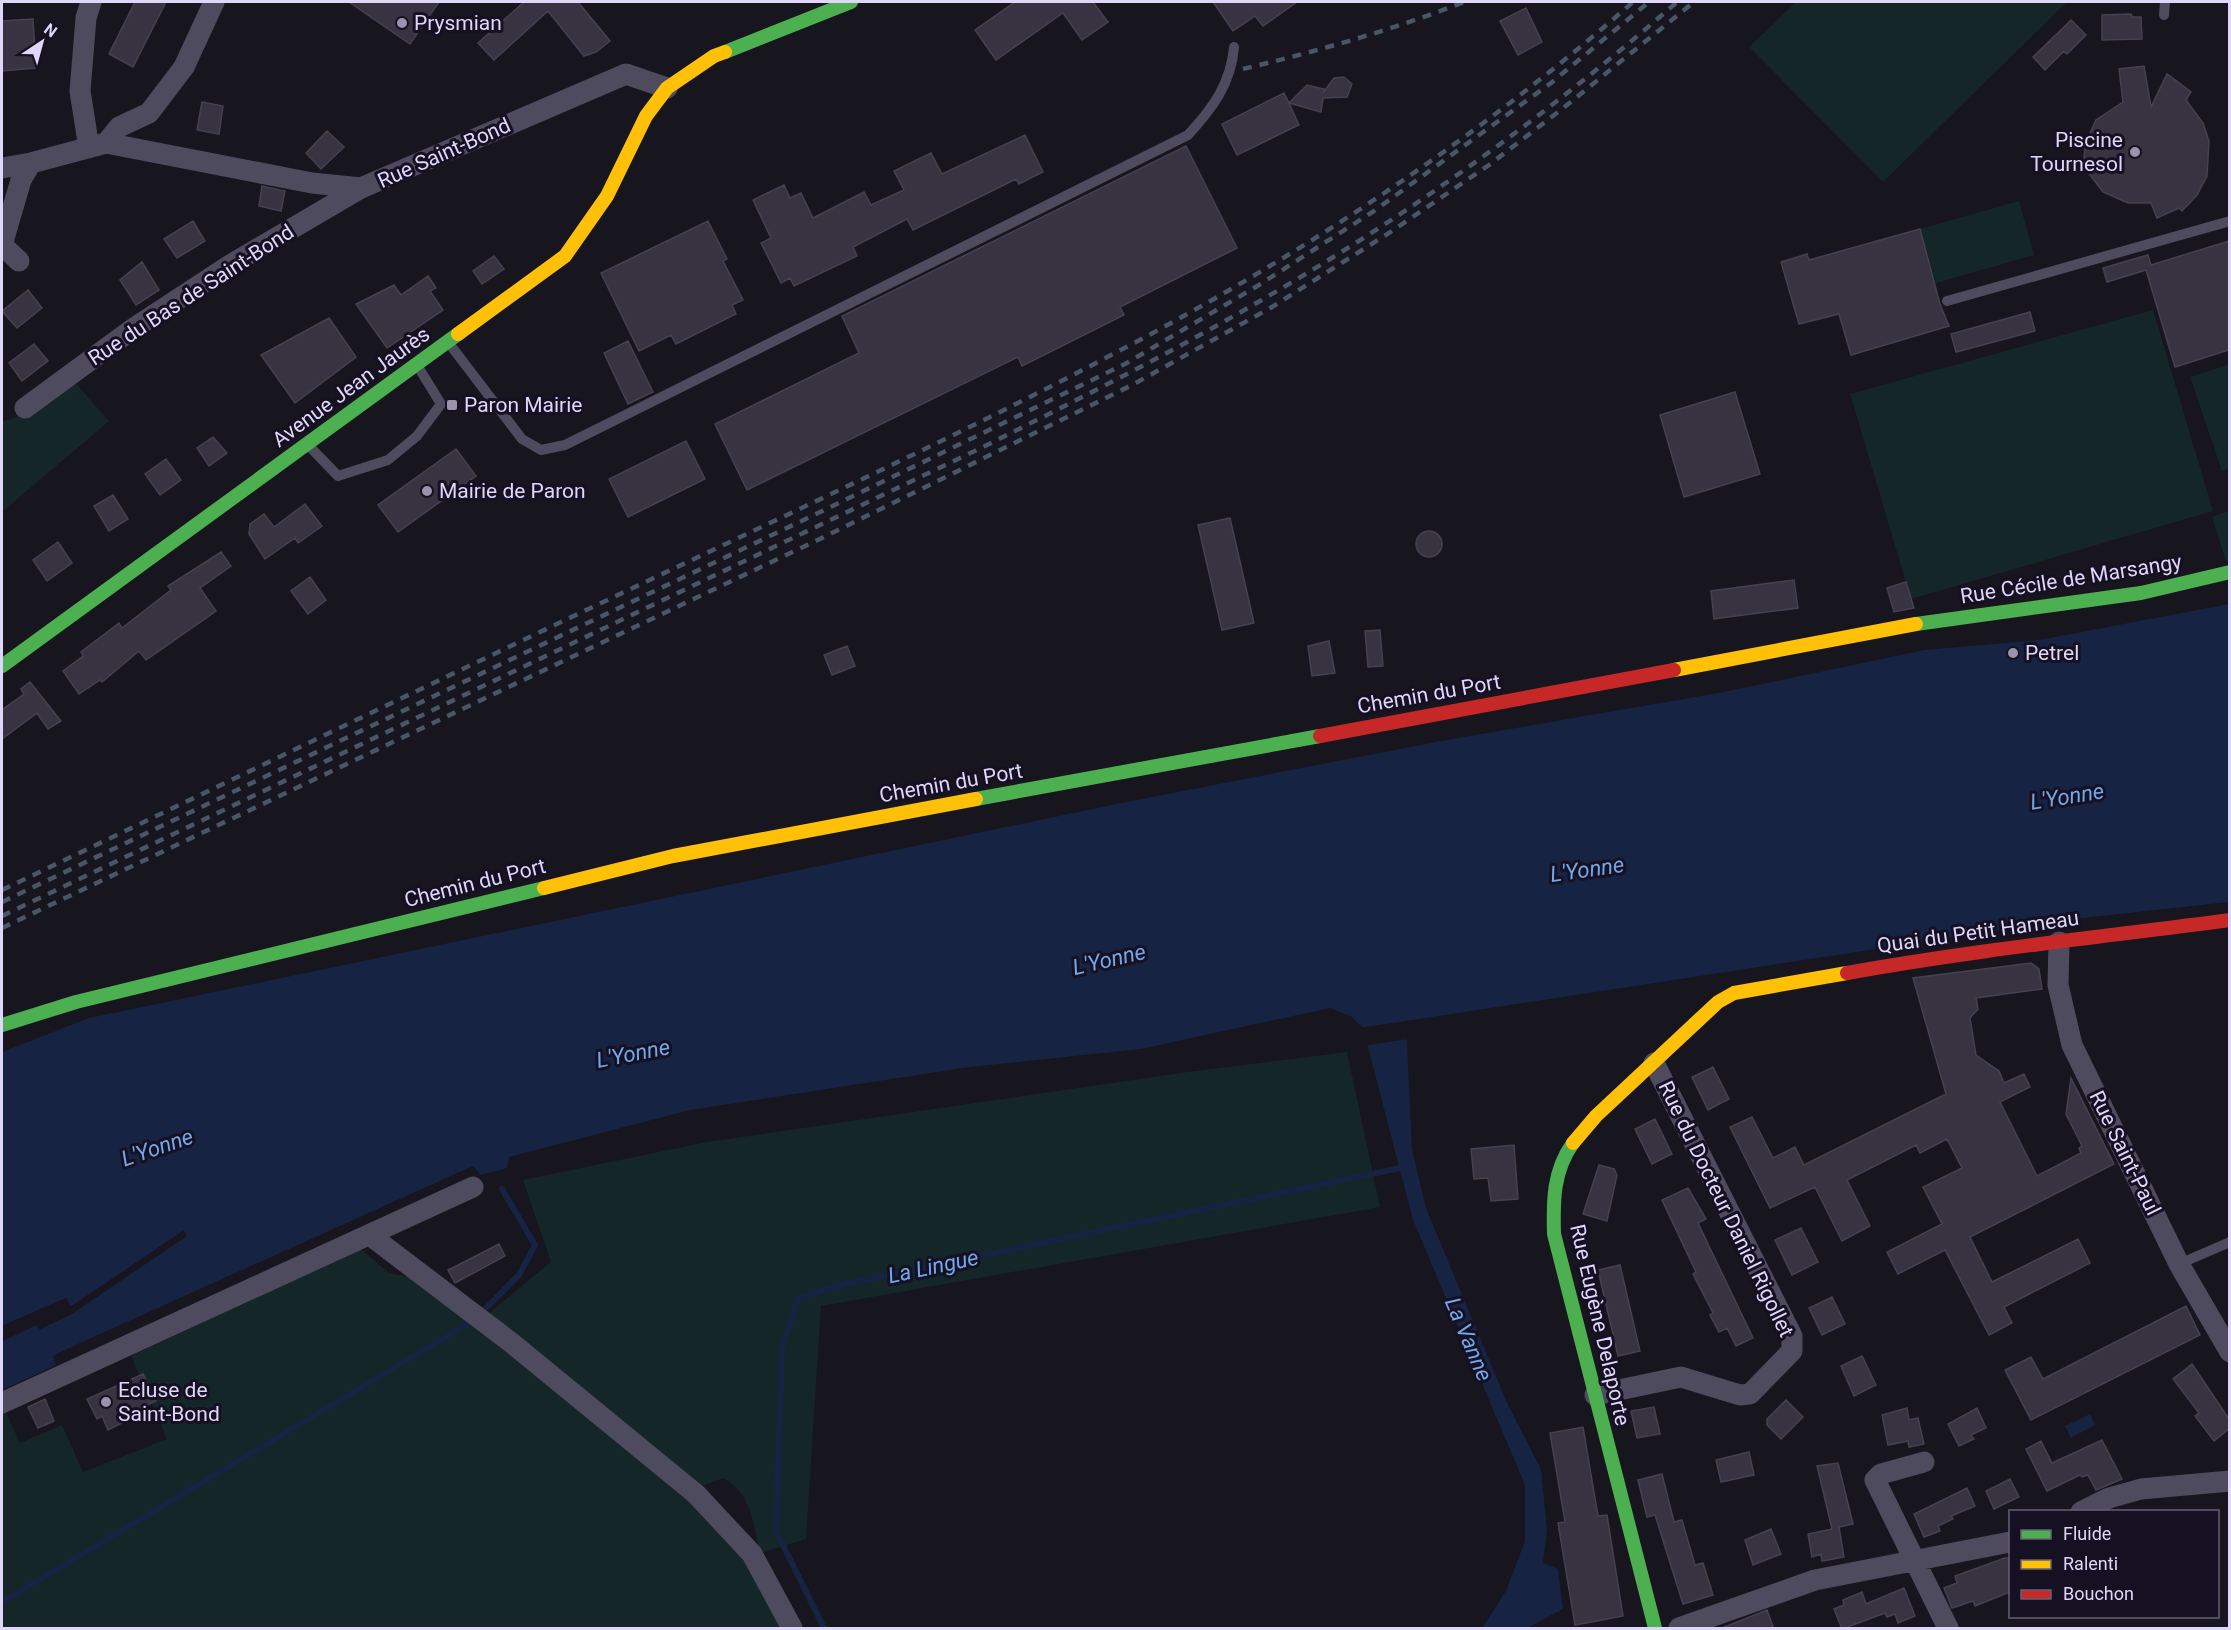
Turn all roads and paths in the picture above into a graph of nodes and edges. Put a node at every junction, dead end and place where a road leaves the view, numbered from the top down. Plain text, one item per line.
1 (90, 2) edge
2 (214, 2) edge
3 (851, 2) edge
4 (2165, 2) edge
5 (2164, 15) dead end
6 (1234, 47) dead end
7 (667, 88) junction
8 (98, 145) junction
9 (31, 163) junction
10 (2, 168) edge
11 (361, 188) junction
12 (2229, 220) edge
13 (19, 261) dead end
14 (1947, 301) dead end
15 (448, 342) junction
16 (417, 365) junction
17 (25, 408) dead end
18 (308, 445) junction
19 (2229, 572) edge
20 (1918, 624) joint
21 (2, 666) edge
22 (2229, 920) edge
23 (2059, 942) junction
24 (1734, 993) joint
25 (2, 1024) edge
26 (1654, 1063) junction
27 (473, 1187) dead end
28 (371, 1236) junction
29 (2229, 1242) edge
30 (2179, 1264) junction
31 (2229, 1352) edge
32 (1595, 1395) junction
33 (2, 1403) edge
34 (1924, 1462) dead end
35 (2229, 1480) edge
36 (2085, 1510) edge
37 (2009, 1542) edge
38 (1914, 1562) junction
39 (792, 1629) edge
40 (1655, 1629) edge
41 (1679, 1629) edge
42 (1948, 1629) edge

1 - 8 street
2 - 8 street
3 - 7 street, Avenue Jean Jaurès
4 - 5 lane
6 - 15 lane
7 - 11 street, Rue Saint-Bond
7 - 15 street, Avenue Jean Jaurès
8 - 9 street
8 - 11 street, Rue Saint-Bond
9 - 10 street
9 - 13 street
11 - 17 street, Rue du Bas de Saint-Bond
12 - 14 lane
15 - 16 street, Avenue Jean Jaurès
16 - 18 street, Avenue Jean Jaurès
16 - 18 lane
18 - 21 street, Avenue Jean Jaurès
19 - 20 street, Rue Cécile de Marsangy
20 - 25 street, Chemin du Port
22 - 23 street, Quai du Petit Hameau
23 - 24 street, Quai du Petit Hameau
23 - 30 street, Rue Saint-Paul
24 - 26 street, Rue Eugène Delaporte
26 - 32 street, Rue Eugène Delaporte
26 - 32 street, Rue du Docteur Daniel Rigollet
27 - 28 street
28 - 33 street
28 - 39 street
29 - 30 lane
30 - 31 street, Rue Saint-Paul
32 - 40 street, Rue Eugène Delaporte
34 - 38 street
35 - 36 street
37 - 38 street
38 - 41 street
38 - 42 street

